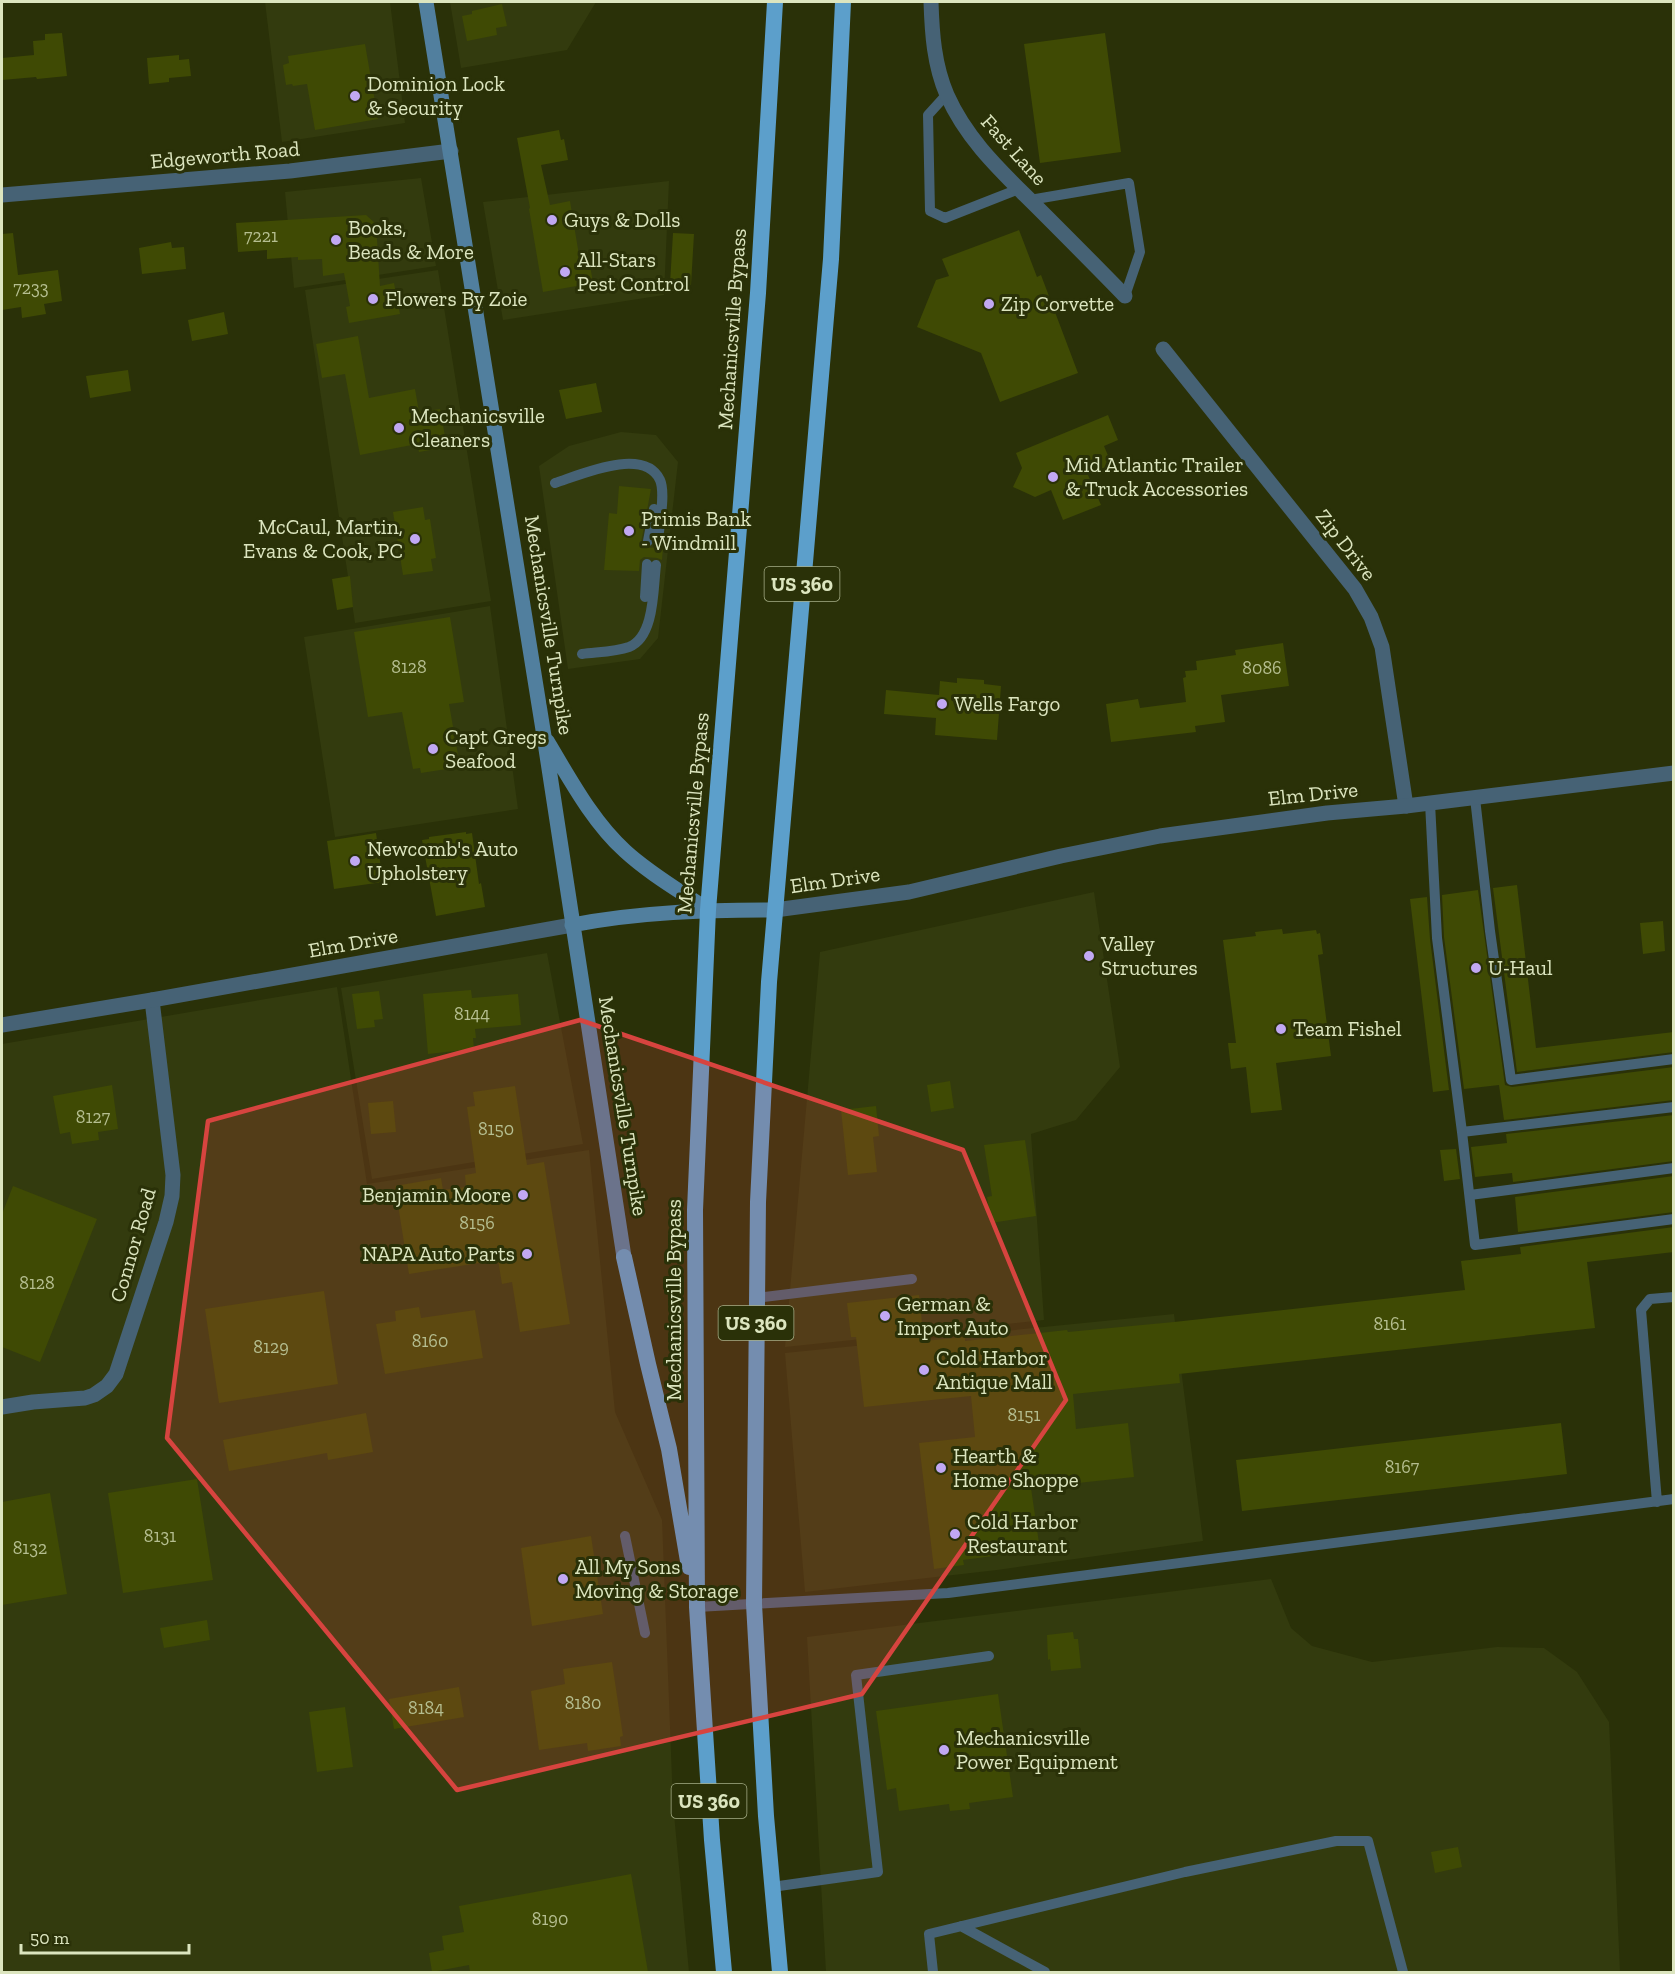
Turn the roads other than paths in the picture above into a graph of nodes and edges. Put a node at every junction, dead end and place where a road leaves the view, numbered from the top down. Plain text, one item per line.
1 (426, 2) edge
2 (775, 2) edge
3 (843, 2) edge
4 (931, 2) edge
5 (947, 94) junction
6 (451, 151) junction
7 (1025, 194) junction
8 (2, 195) edge
9 (1125, 296) joint
10 (1163, 349) dead end
11 (555, 483) dead end
12 (653, 541) dead end
13 (651, 564) dead end
14 (582, 654) dead end
15 (544, 735) junction
16 (1674, 773) edge
17 (1475, 798) junction
18 (1430, 803) junction
19 (1406, 806) junction
20 (708, 910) junction
21 (775, 910) junction
22 (572, 925) junction
23 (152, 1000) junction
24 (2, 1025) edge
25 (1674, 1059) edge
26 (1674, 1107) edge
27 (1462, 1132) junction
28 (1674, 1168) edge
29 (1470, 1195) junction
30 (1674, 1219) edge
31 (624, 1257) joint
32 (912, 1279) dead end
33 (1674, 1297) edge
34 (756, 1298) junction
35 (2, 1407) edge
36 (1674, 1499) edge
37 (1657, 1502) junction
38 (625, 1536) dead end
39 (754, 1604) junction
40 (697, 1606) junction
41 (645, 1633) dead end
42 (989, 1656) dead end
43 (772, 1887) junction
44 (960, 1926) junction
45 (724, 1972) edge
46 (780, 1972) edge
47 (933, 1972) edge
48 (1045, 1972) edge
49 (1402, 1972) edge

1 - 6 main road, Mechanicsville Turnpike
2 - 20 highway, Mechanicsville Bypass / US 360
3 - 21 highway, US 360
4 - 5 street, Fast Lane
5 - 7 street, Fast Lane
5 - 7 lane
6 - 8 street, Edgeworth Road
6 - 15 main road, Mechanicsville Turnpike
7 - 9 street, Fast Lane
7 - 9 lane
10 - 19 street, Zip Drive
11 - 12 lane
13 - 14 lane
15 - 20 main road
15 - 22 main road, Mechanicsville Turnpike
16 - 17 street, Elm Drive
17 - 18 street, Elm Drive
17 - 25 lane
18 - 19 street, Elm Drive
18 - 27 lane
19 - 21 street, Elm Drive
20 - 21 main road, Elm Drive
20 - 22 main road, Elm Drive
20 - 40 highway, Mechanicsville Bypass / US 360
21 - 34 highway, US 360
22 - 23 street, Elm Drive
22 - 31 main road, Mechanicsville Turnpike
23 - 24 street, Elm Drive
23 - 35 street, Connor Road
26 - 27 lane
27 - 29 lane
28 - 29 lane
29 - 30 lane
31 - 40 highway
32 - 34 lane
33 - 37 lane
34 - 39 highway, US 360
36 - 37 lane
37 - 39 lane
38 - 41 lane
39 - 40 lane
39 - 43 highway, US 360
40 - 45 highway, Mechanicsville Bypass / US 360
42 - 43 lane
43 - 46 highway, US 360
44 - 47 lane
44 - 48 lane
44 - 49 lane

